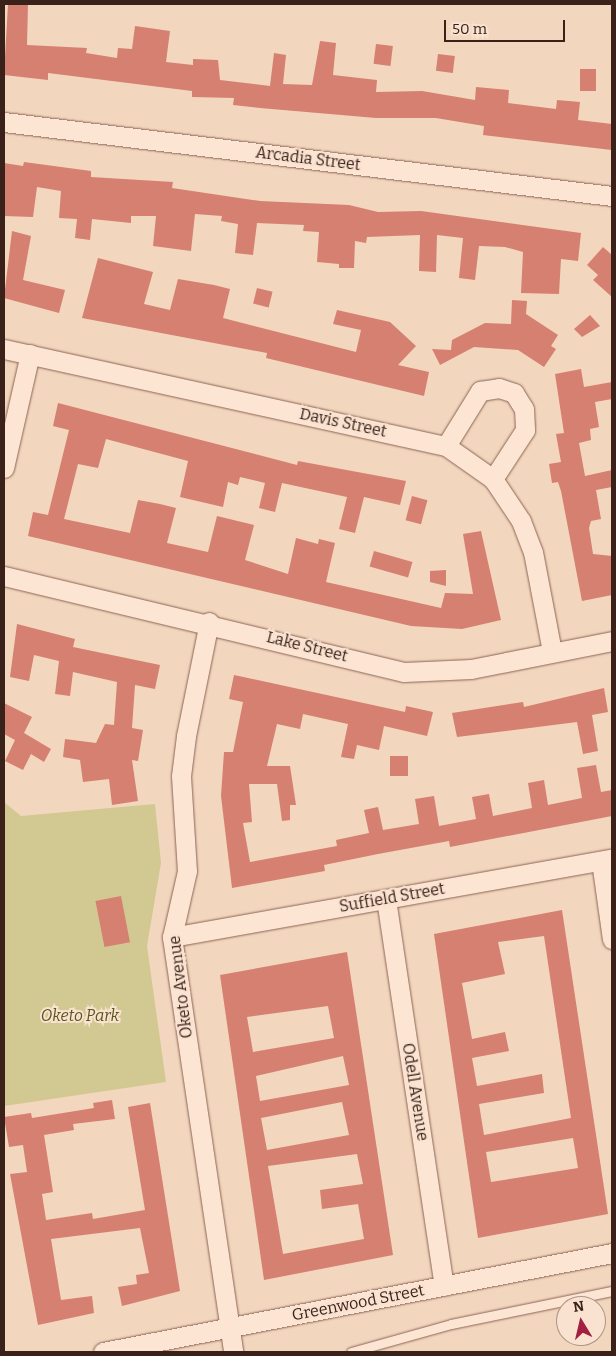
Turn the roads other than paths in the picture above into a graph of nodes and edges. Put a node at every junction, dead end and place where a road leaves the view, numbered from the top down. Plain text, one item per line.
1 (4, 122) edge
2 (612, 196) edge
3 (4, 349) edge
4 (30, 354) junction
5 (446, 446) junction
6 (4, 468) edge
7 (493, 479) junction
8 (4, 576) edge
9 (209, 622) junction
10 (612, 641) edge
11 (552, 652) junction
12 (607, 860) edge
13 (386, 899) junction
14 (172, 937) junction
15 (612, 939) edge
16 (612, 1253) edge
17 (444, 1286) junction
18 (612, 1291) edge
19 (229, 1328) junction
20 (104, 1352) edge
21 (233, 1352) edge
22 (351, 1352) edge

1 - 2 street, Arcadia Street
3 - 4 street, Davis Street
4 - 5 street, Davis Street
4 - 6 street
5 - 7 street, Davis Street
5 - 7 street
7 - 11 street, Davis Street
8 - 9 street, Lake Street
9 - 11 street, Lake Street
9 - 14 street, Oketo Avenue
10 - 11 street, Lake Street
12 - 13 street, Suffield Street
12 - 15 street
13 - 14 street, Suffield Street
13 - 17 street, Odell Avenue
14 - 19 street, Oketo Avenue
16 - 17 street, Greenwood Street
17 - 19 street, Greenwood Street
18 - 22 lane
19 - 20 street, Greenwood Street
19 - 21 street, Oketo Avenue

